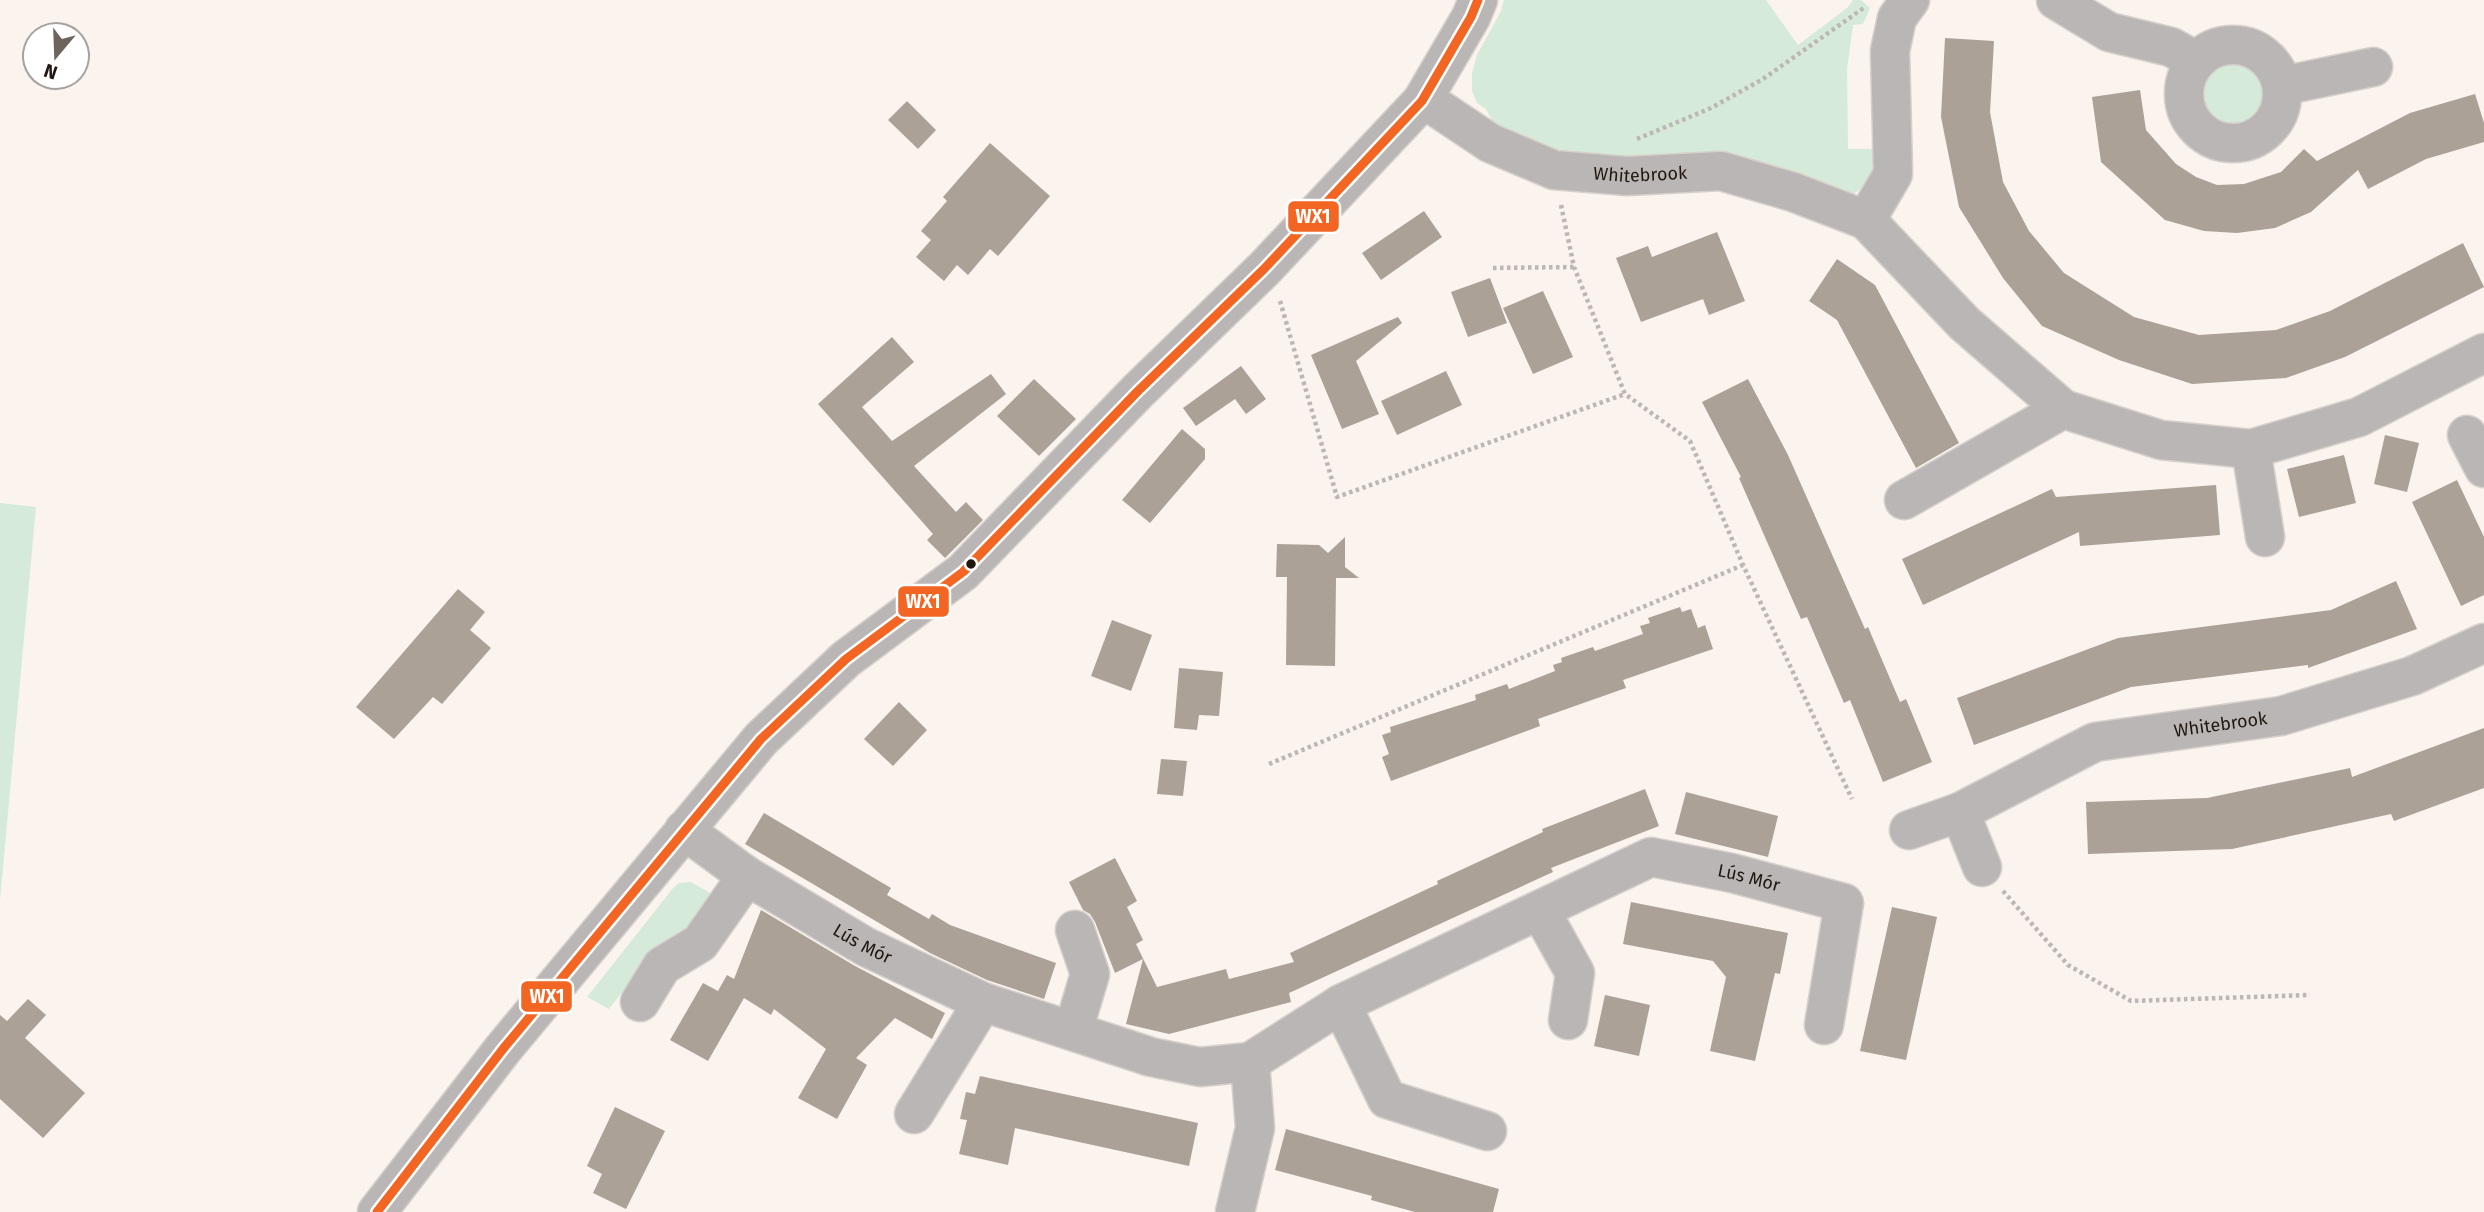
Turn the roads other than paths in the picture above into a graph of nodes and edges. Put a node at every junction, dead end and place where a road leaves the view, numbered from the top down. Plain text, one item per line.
1 (1478, 0) edge
2 (1910, 0) edge
3 (2056, 0) edge
4 (2196, 61) junction
5 (2373, 67) dead end
6 (2282, 86) junction
7 (1422, 101) junction
8 (1866, 220) junction
9 (2484, 353) edge
10 (2063, 409) junction
11 (2251, 449) junction
12 (1904, 500) dead end
13 (2265, 537) dead end
14 (2484, 643) edge
15 (1960, 812) junction
16 (1909, 830) dead end
17 (684, 831) junction
18 (1982, 867) road end
19 (747, 876) junction
20 (1540, 909) junction
21 (1075, 930) dead end
22 (640, 1002) dead end
23 (983, 1002) junction
24 (1341, 1004) junction
25 (1568, 1020) dead end
26 (1824, 1026) dead end
27 (1073, 1031) junction
28 (1250, 1062) junction
29 (914, 1114) dead end
30 (1487, 1131) dead end
31 (377, 1212) edge
32 (1236, 1212) edge

1 - 7 street
2 - 8 street
3 - 4 street
4 - 6 street
4 - 6 street
5 - 6 street
7 - 8 street, Whitebrook
7 - 17 street
8 - 10 street, Whitebrook
9 - 11 street, Whitebrook
10 - 11 street, Whitebrook
10 - 12 street
11 - 13 street
14 - 15 street, Whitebrook
15 - 16 street, Whitebrook
15 - 18 street
17 - 19 street, Lús Mór
17 - 31 street
19 - 22 street
19 - 23 street, Lús Mór
20 - 24 street, Lús Mór
20 - 25 street
20 - 26 street, Lús Mór
21 - 27 street
23 - 27 street, Lús Mór
23 - 29 street
24 - 28 street, Lús Mór
24 - 30 street
27 - 28 street, Lús Mór
28 - 32 street

